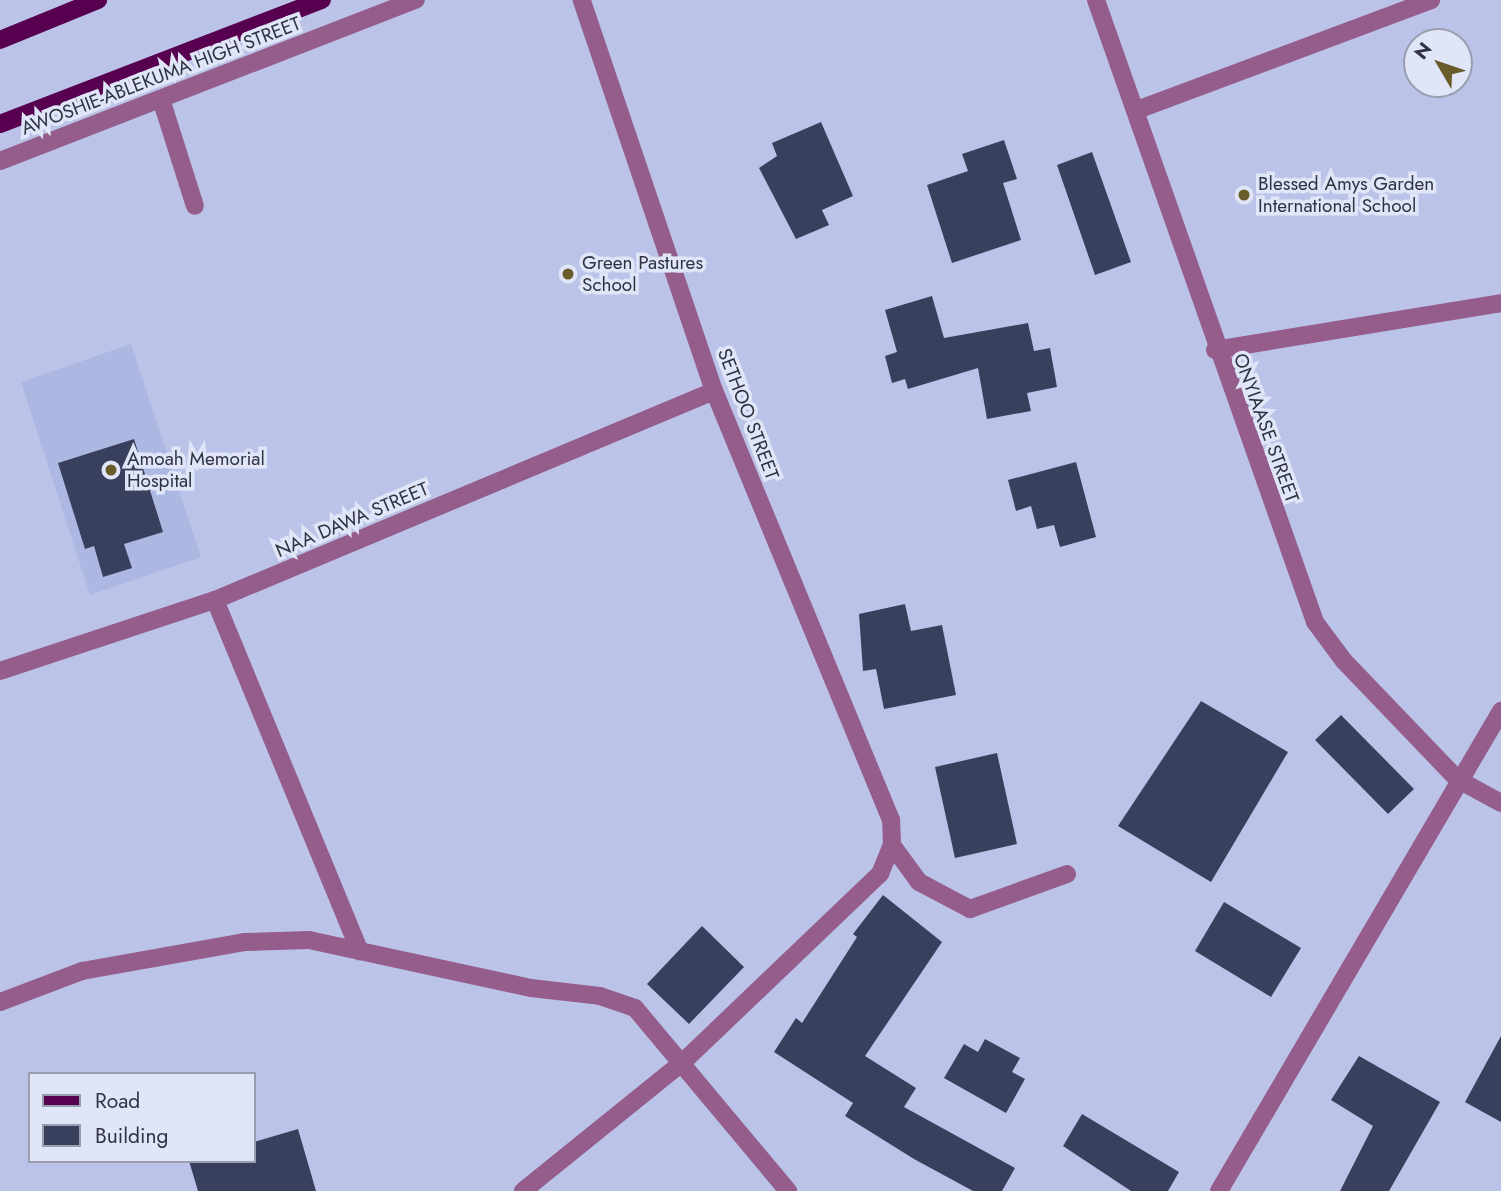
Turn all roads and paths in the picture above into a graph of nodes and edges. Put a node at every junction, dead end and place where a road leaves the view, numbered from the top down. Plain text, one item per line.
1 (98, 0) edge
2 (322, 0) edge
3 (416, 0) edge
4 (582, 0) edge
5 (1096, 0) edge
6 (1431, 0) edge
7 (80, 3) edge
8 (0, 40) edge
9 (161, 99) junction
10 (1137, 110) junction
11 (0, 124) edge
12 (0, 161) edge
13 (195, 206) dead end
14 (1501, 303) edge
15 (1214, 350) junction
16 (714, 391) junction
17 (215, 600) junction
18 (0, 671) edge
19 (1501, 711) edge
20 (1457, 779) junction
21 (1501, 803) edge
22 (892, 841) junction
23 (1067, 874) dead end
24 (360, 951) junction
25 (0, 1002) edge
26 (684, 1061) junction
27 (523, 1191) edge
28 (788, 1191) edge
29 (1219, 1191) edge

1 - 7 main road
2 - 11 main road, AWOSHIE-ABLEKUMA HIGH STREET
3 - 9 street, AWOSHIE-ABLEKUMA HIGH STREET
4 - 16 street, SETHOO STREET
5 - 10 street, ONYIAASE STREET
6 - 10 street
7 - 8 main road
9 - 12 street, AWOSHIE-ABLEKUMA HIGH STREET
9 - 13 street
10 - 15 street, ONYIAASE STREET
14 - 15 street
15 - 20 street, ONYIAASE STREET
16 - 17 street, NAA DAWA STREET
16 - 22 street, SETHOO STREET
17 - 18 street, NAA DAWA STREET
17 - 24 street
19 - 20 street
20 - 21 street, ONYIAASE STREET
20 - 29 street
22 - 23 street
22 - 26 street
24 - 25 street
24 - 26 street
26 - 27 street
26 - 28 street

